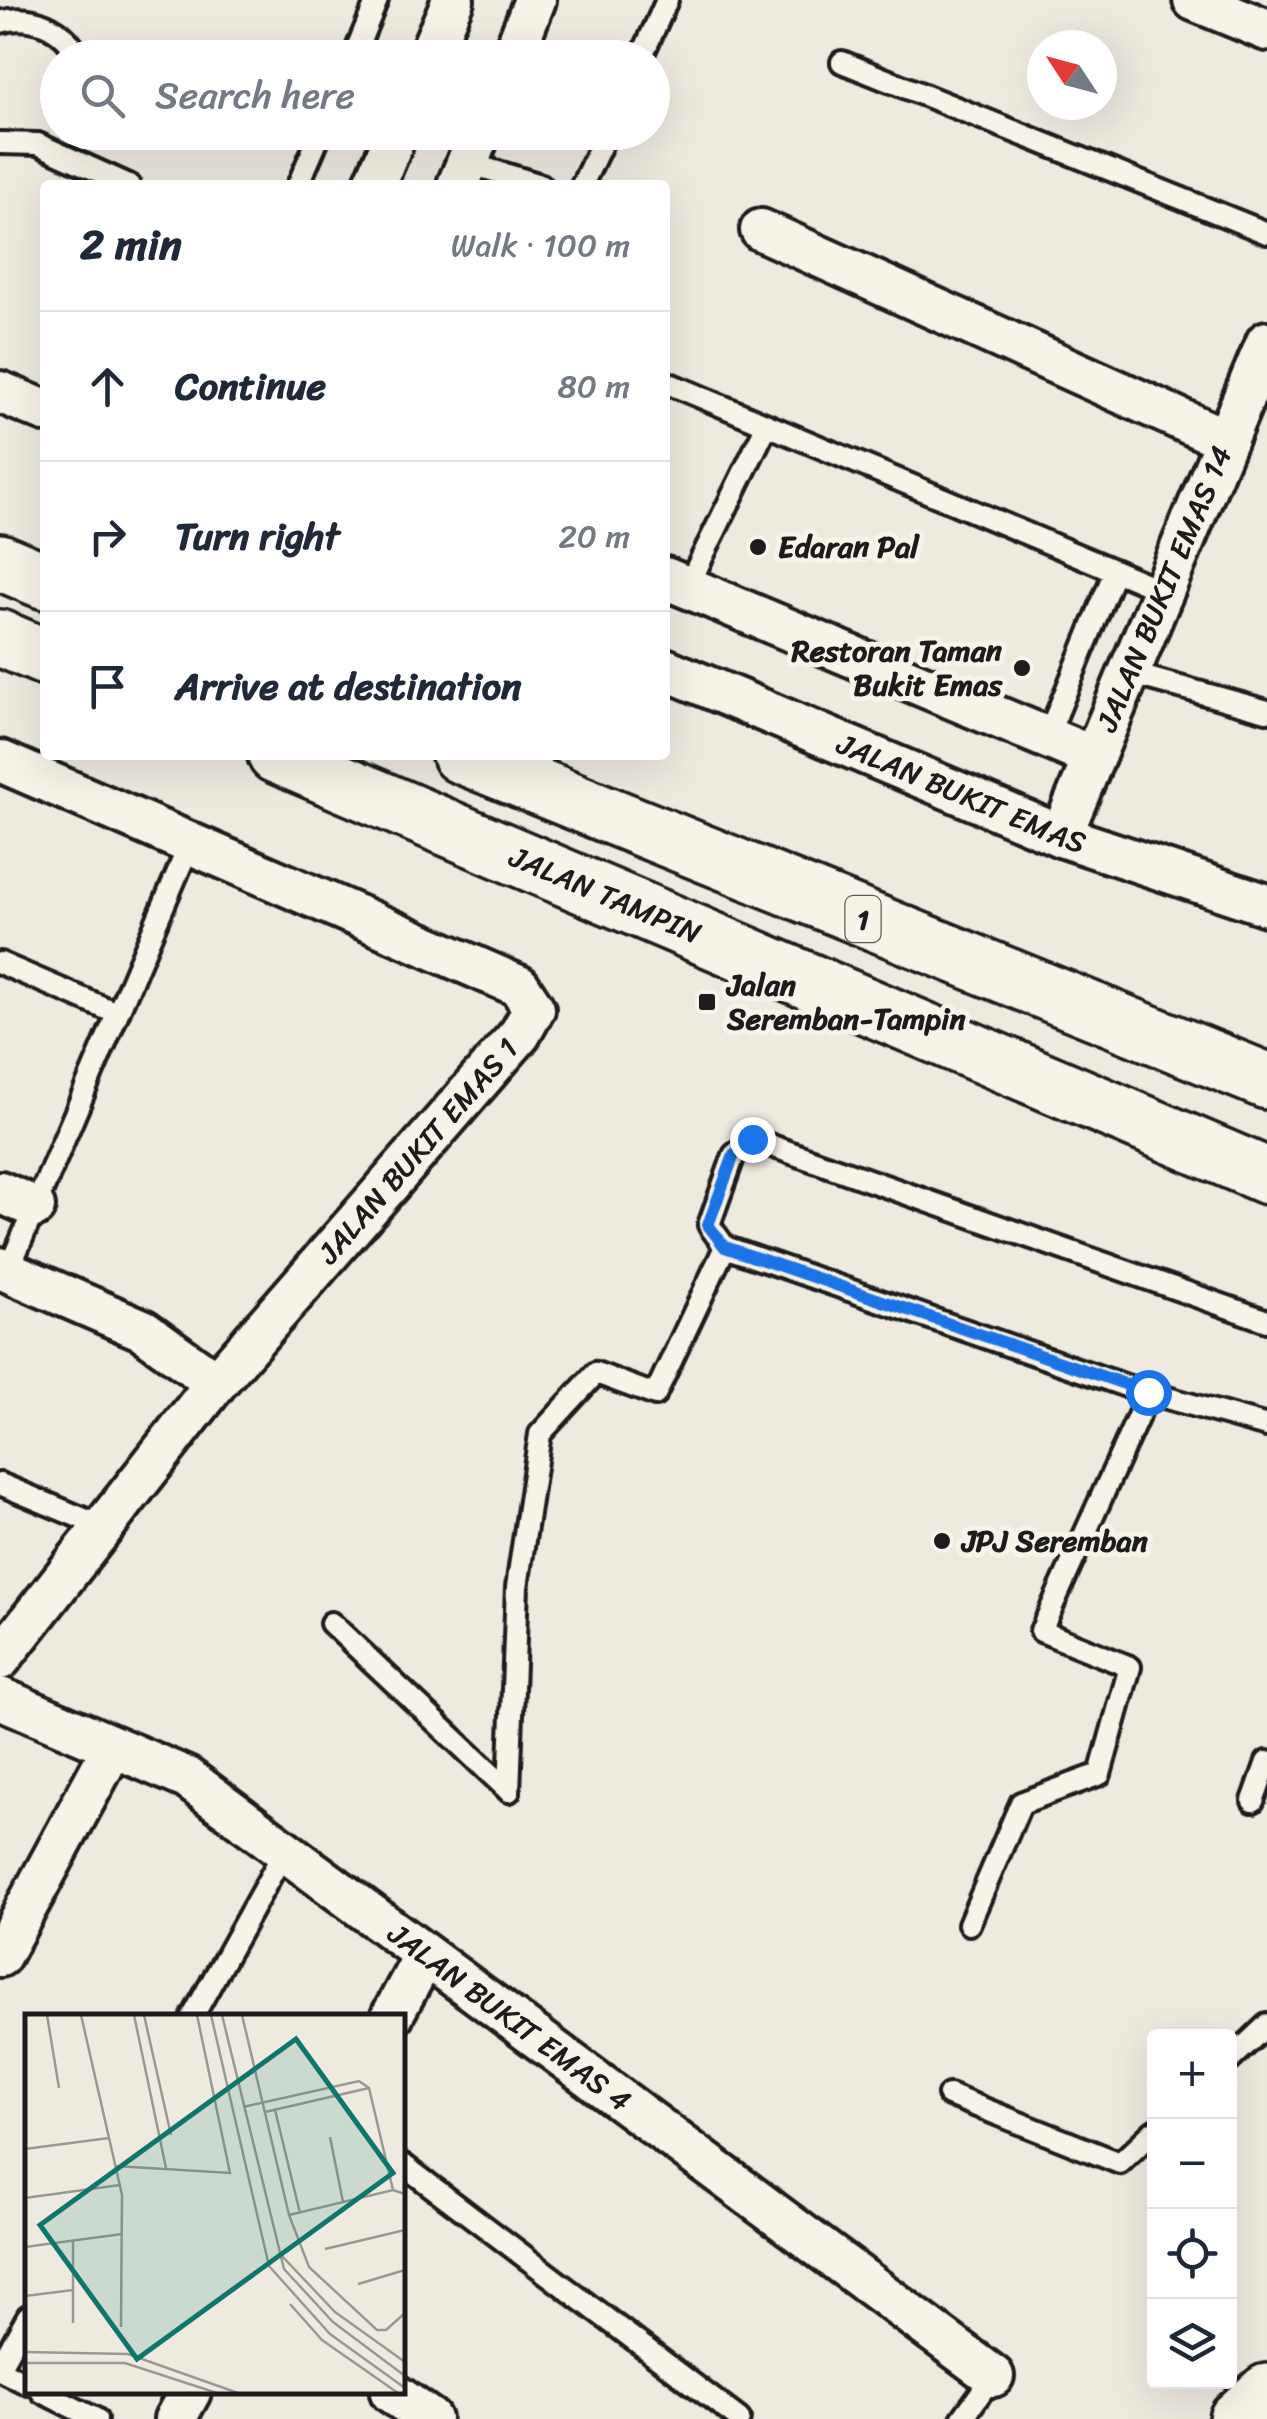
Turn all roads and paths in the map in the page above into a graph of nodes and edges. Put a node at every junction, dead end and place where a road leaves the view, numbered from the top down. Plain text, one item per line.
1 (378, 0) edge
2 (452, 0) edge
3 (536, 0) edge
4 (667, 0) edge
5 (1194, 0) edge
6 (0, 22) edge
7 (1267, 30) edge
8 (64, 40) edge
9 (361, 40) edge
10 (435, 40) edge
11 (519, 40) edge
12 (649, 40) edge
13 (842, 62) dead end
14 (0, 143) edge
15 (38, 144) edge
16 (51, 150) edge
17 (313, 150) edge
18 (389, 150) edge
19 (599, 150) edge
20 (469, 160) edge
21 (118, 180) edge
22 (300, 180) edge
23 (376, 180) edge
24 (527, 180) edge
25 (584, 180) edge
26 (760, 230) dead end
27 (1267, 233) edge
28 (1266, 349) edge
29 (670, 384) edge
30 (0, 392) edge
31 (40, 409) edge
32 (767, 425) junction
33 (1226, 440) junction
34 (0, 562) edge
35 (1115, 571) junction
36 (40, 580) edge
37 (676, 583) edge
38 (1163, 590) junction
39 (0, 638) edge
40 (40, 655) edge
41 (670, 671) edge
42 (1129, 673) junction
43 (1267, 711) edge
44 (1047, 738) junction
45 (1093, 757) junction
46 (288, 760) edge
47 (473, 760) edge
48 (0, 761) edge
49 (1061, 836) junction
50 (191, 841) junction
51 (1267, 904) edge
52 (0, 964) edge
53 (116, 1013) junction
54 (1257, 1072) edge
55 (1267, 1176) edge
56 (17, 1200) edge
57 (725, 1247) junction
58 (4, 1270) edge
59 (1267, 1322) edge
60 (216, 1383) junction
61 (1148, 1392) junction
62 (1267, 1426) edge
63 (0, 1484) edge
64 (103, 1527) junction
65 (331, 1624) dead end
66 (0, 1659) edge
67 (0, 1698) edge
68 (114, 1747) junction
69 (1267, 1762) edge
70 (1253, 1800) dead end
71 (284, 1850) junction
72 (968, 1924) dead end
73 (425, 1955) junction
74 (0, 1956) edge
75 (194, 2014) edge
76 (393, 2014) edge
77 (1267, 2025) edge
78 (1237, 2053) edge
79 (949, 2095) dead end
80 (1147, 2138) edge
81 (405, 2166) edge
82 (25, 2322) edge
83 (0, 2368) edge
84 (993, 2376) joint
85 (25, 2382) edge
86 (1267, 2392) edge
87 (46, 2394) edge
88 (189, 2394) edge
89 (96, 2419) edge
90 (175, 2419) edge
91 (739, 2419) edge
92 (962, 2419) edge
93 (1238, 2419) edge

1 - 9 lane
2 - 10 street
3 - 11 street
4 - 12 lane
5 - 7 street
6 - 8 lane
13 - 27 lane
14 - 15 lane
16 - 21 lane
17 - 22 lane
18 - 23 street
19 - 25 lane
20 - 24 lane
26 - 33 street
28 - 33 street, JALAN BUKIT EMAS 14
29 - 32 lane
30 - 31 street
32 - 35 lane
32 - 37 lane
33 - 38 street, JALAN BUKIT EMAS 14
34 - 36 main road
35 - 38 lane
35 - 44 lane
37 - 44 street
38 - 42 street, JALAN BUKIT EMAS 14
39 - 40 main road
41 - 49 street, JALAN BUKIT EMAS
42 - 43 lane
42 - 45 street, JALAN BUKIT EMAS 14
44 - 45 street
45 - 49 street, JALAN BUKIT EMAS 14
46 - 55 main road, JALAN TAMPIN
47 - 54 main road, 1
48 - 50 street, JALAN BUKIT EMAS 1
49 - 51 street, JALAN BUKIT EMAS
50 - 53 lane
50 - 60 street, JALAN BUKIT EMAS 1
52 - 53 lane
53 - 56 lane
56 - 58 lane
57 - 59 lane
57 - 61 lane
57 - 65 lane
58 - 60 street
60 - 64 street, JALAN BUKIT EMAS 1
61 - 62 lane
61 - 72 lane
63 - 64 lane
64 - 66 street, JALAN BUKIT EMAS 1
67 - 68 street, JALAN BUKIT EMAS 4
68 - 71 street, JALAN BUKIT EMAS 4
68 - 74 street
69 - 70 lane
71 - 73 street, JALAN BUKIT EMAS 4
71 - 75 lane
73 - 76 street
73 - 84 street, JALAN BUKIT EMAS 4
77 - 78 lane
79 - 80 lane
81 - 91 lane
82 - 83 lane
83 - 85 lane
84 - 92 lane
86 - 93 main road
87 - 89 lane
88 - 90 street

